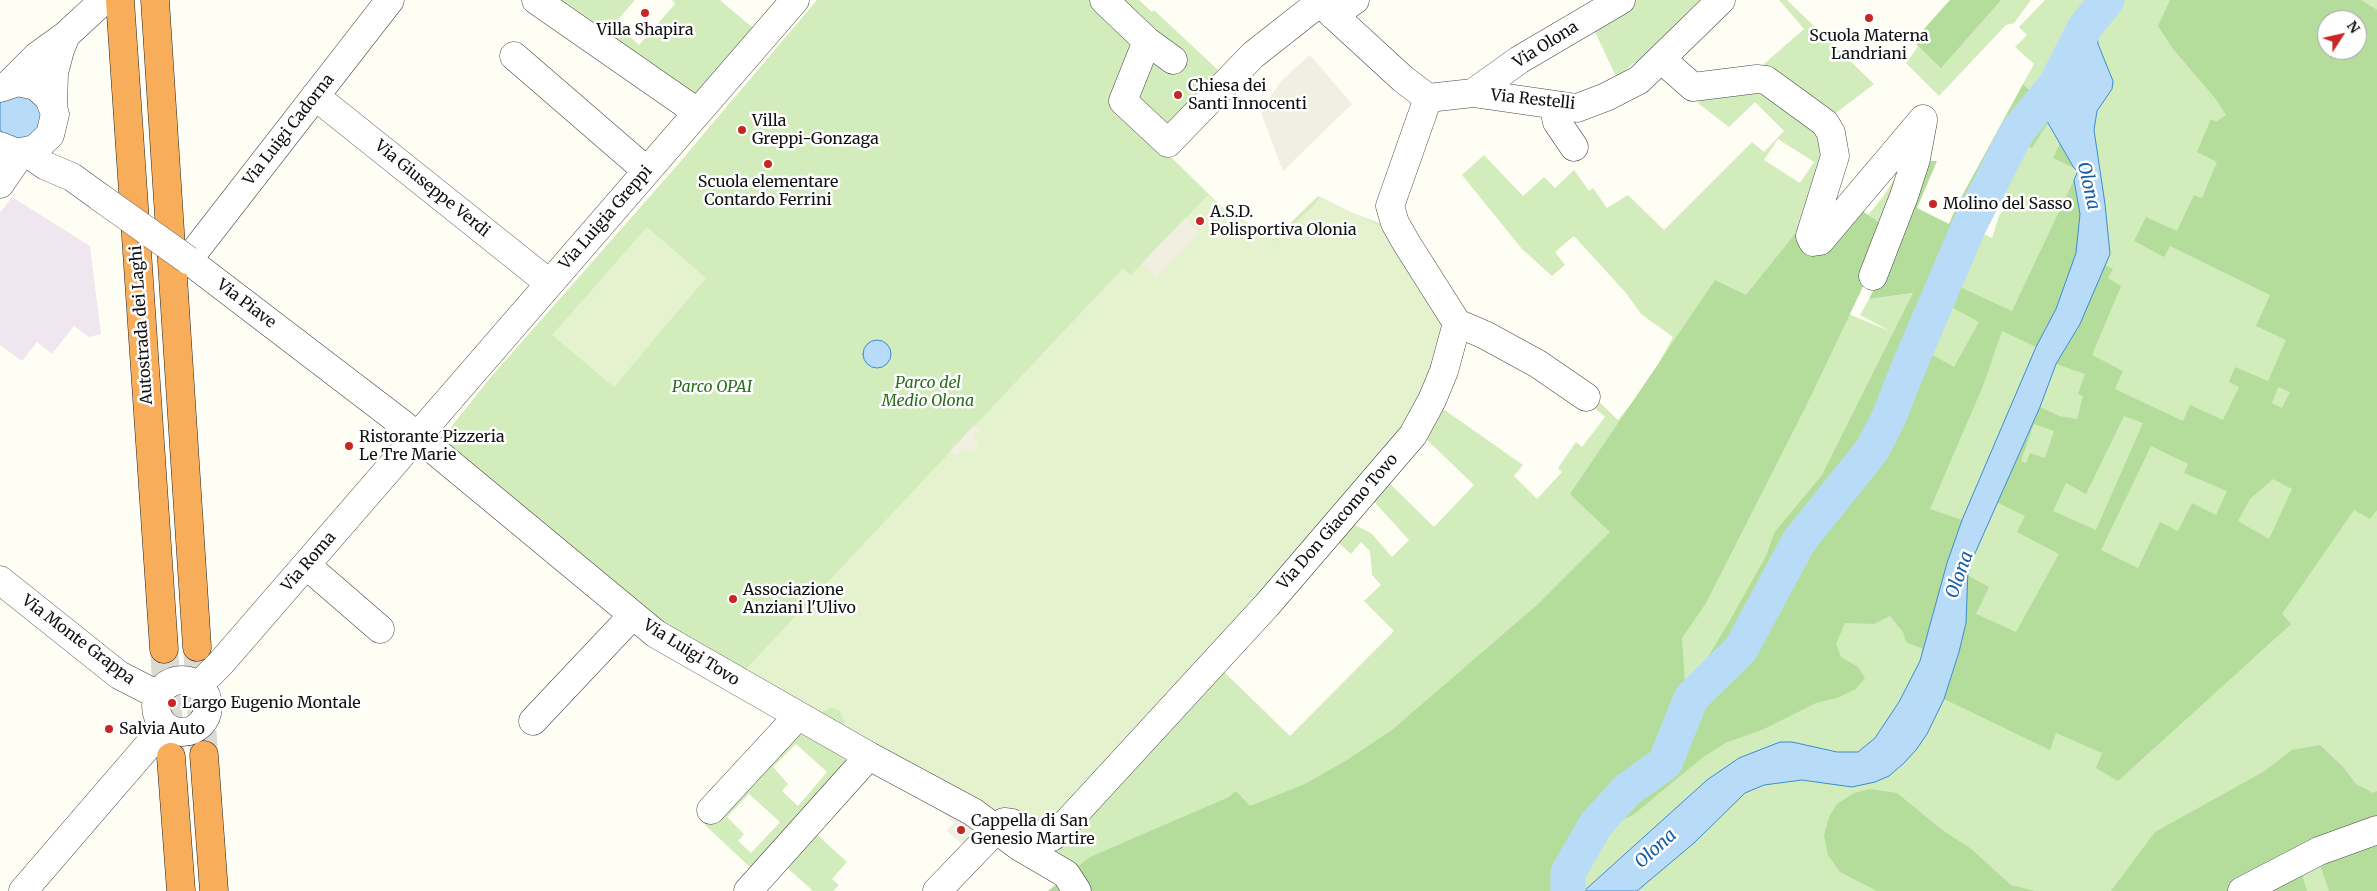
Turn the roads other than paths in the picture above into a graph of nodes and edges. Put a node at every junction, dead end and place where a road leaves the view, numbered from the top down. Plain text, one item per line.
1 (104, 0) edge
2 (120, 0) edge
3 (155, 0) edge
4 (390, 0) edge
5 (536, 0) edge
6 (795, 0) edge
7 (1104, 0) edge
8 (1621, 0) edge
9 (1721, 0) edge
10 (1331, 5) edge
11 (70, 31) junction
12 (1147, 41) junction
13 (514, 56) dead end
14 (1661, 59) junction
15 (1173, 60) dead end
16 (3, 86) edge
17 (1473, 93) junction
18 (315, 96) junction
19 (1428, 98) junction
20 (1553, 105) junction
21 (697, 112) junction
22 (53, 117) junction
23 (1574, 148) dead end
24 (16, 150) edge
25 (647, 171) junction
26 (72, 178) junction
27 (0, 184) edge
28 (198, 258) junction
29 (1873, 276) dead end
30 (549, 283) junction
31 (1457, 323) junction
32 (1586, 397) dead end
33 (416, 436) junction
34 (306, 565) junction
35 (0, 580) edge
36 (632, 616) junction
37 (380, 629) dead end
38 (197, 647) tunnel mouth
39 (164, 649) tunnel mouth
40 (198, 686) junction
41 (158, 695) junction
42 (798, 716) junction
43 (533, 721) dead end
44 (165, 726) junction
45 (204, 755) tunnel mouth
46 (869, 756) junction
47 (171, 757) tunnel mouth
48 (710, 810) dead end
49 (995, 828) junction
50 (2377, 830) edge
51 (23, 891) edge
52 (181, 891) edge
53 (214, 891) edge
54 (748, 891) edge
55 (937, 891) edge
56 (1076, 891) edge
57 (2242, 891) edge

1 - 11 street
2 - 39 highway, Autostrada dei Laghi
3 - 38 highway, Autostrada dei Laghi
4 - 18 street, Via Luigi Cadorna
5 - 21 street
6 - 21 street, Via Luigia Greppi
7 - 12 street
8 - 17 street, Via Olona
9 - 14 street, Via Restelli
10 - 12 street
10 - 19 street
11 - 16 street
11 - 22 street
12 - 15 street
13 - 25 street
14 - 20 street, Via Restelli
14 - 29 street
16 - 22 street
17 - 19 street, Via Restelli
17 - 20 street, Via Restelli
18 - 28 street, Via Luigi Cadorna
18 - 30 street, Via Giuseppe Verdi
19 - 31 street
20 - 23 street
21 - 25 street, Via Luigia Greppi
22 - 24 street
22 - 26 street
24 - 26 street, Via Piave
24 - 27 street
25 - 30 street, Via Luigia Greppi
26 - 28 street, Via Piave, bridge
28 - 33 street, Via Piave
30 - 33 street, Via Luigia Greppi
31 - 32 street
31 - 49 street, Via Don Giacomo Tovo
33 - 34 street, Via Roma
33 - 36 street, Via Luigi Tovo
34 - 37 street
34 - 40 street, Via Roma
35 - 41 street, Via Monte Grappa
36 - 42 street, Via Luigi Tovo
36 - 43 street
40 - 41 street
40 - 44 street
41 - 44 street
42 - 46 street, Via Luigi Tovo
42 - 48 street
44 - 51 street
45 - 53 highway
46 - 49 street, Via Luigi Tovo
46 - 54 street
47 - 52 highway
49 - 55 street
49 - 56 street, Via Luigi Tovo
50 - 57 street

